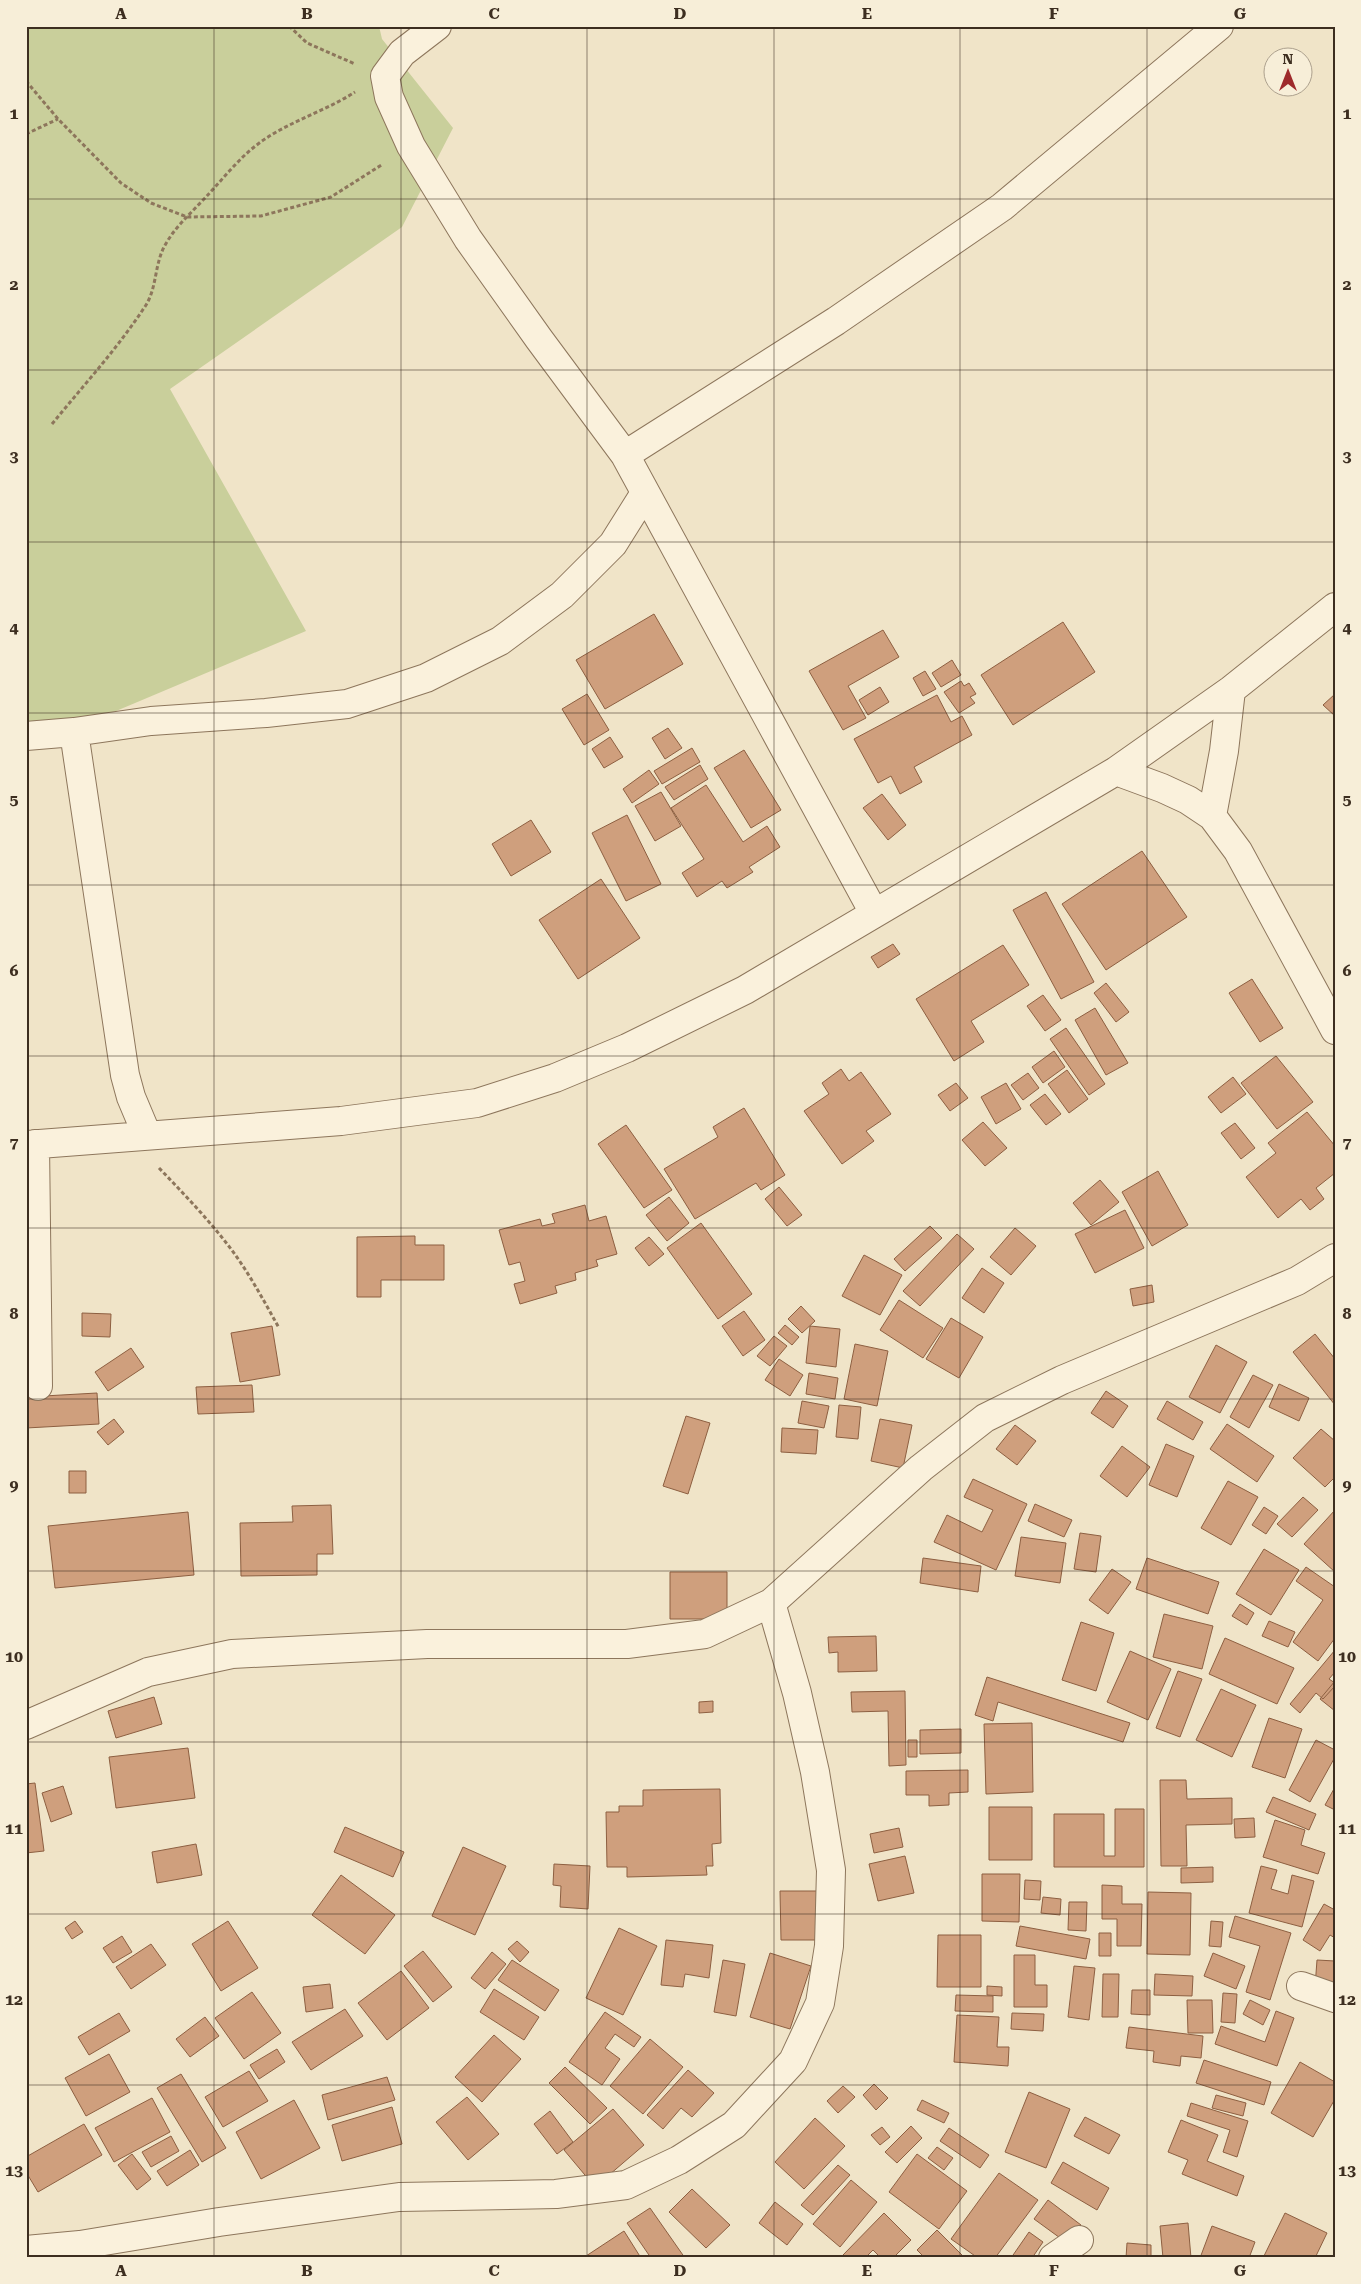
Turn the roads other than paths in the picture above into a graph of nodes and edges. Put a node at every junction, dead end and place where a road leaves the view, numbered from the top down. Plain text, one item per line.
1 (437, 26) edge
2 (1218, 26) edge
3 (625, 455) junction
4 (645, 493) junction
5 (1335, 607) edge
6 (1231, 690) junction
7 (74, 732) junction
8 (26, 736) edge
9 (1116, 771) junction
10 (1212, 816) junction
11 (874, 913) junction
12 (1335, 1030) edge
13 (138, 1136) junction
14 (30, 1145) edge
15 (1335, 1258) edge
16 (38, 1386) dead end
17 (771, 1603) junction
18 (26, 1725) edge
19 (1301, 1986) dead end
20 (1335, 1998) edge
21 (1079, 2240) dead end
22 (26, 2250) edge
23 (1053, 2258) edge

1 - 3 street
2 - 3 street
3 - 4 street
4 - 7 street
4 - 11 street
5 - 6 street
6 - 9 street
6 - 10 street
7 - 8 street
7 - 13 street
9 - 10 street
9 - 11 street
10 - 12 street
11 - 13 street
13 - 14 street
14 - 16 street
15 - 17 street
17 - 18 street
17 - 22 street
19 - 20 street
21 - 23 street

